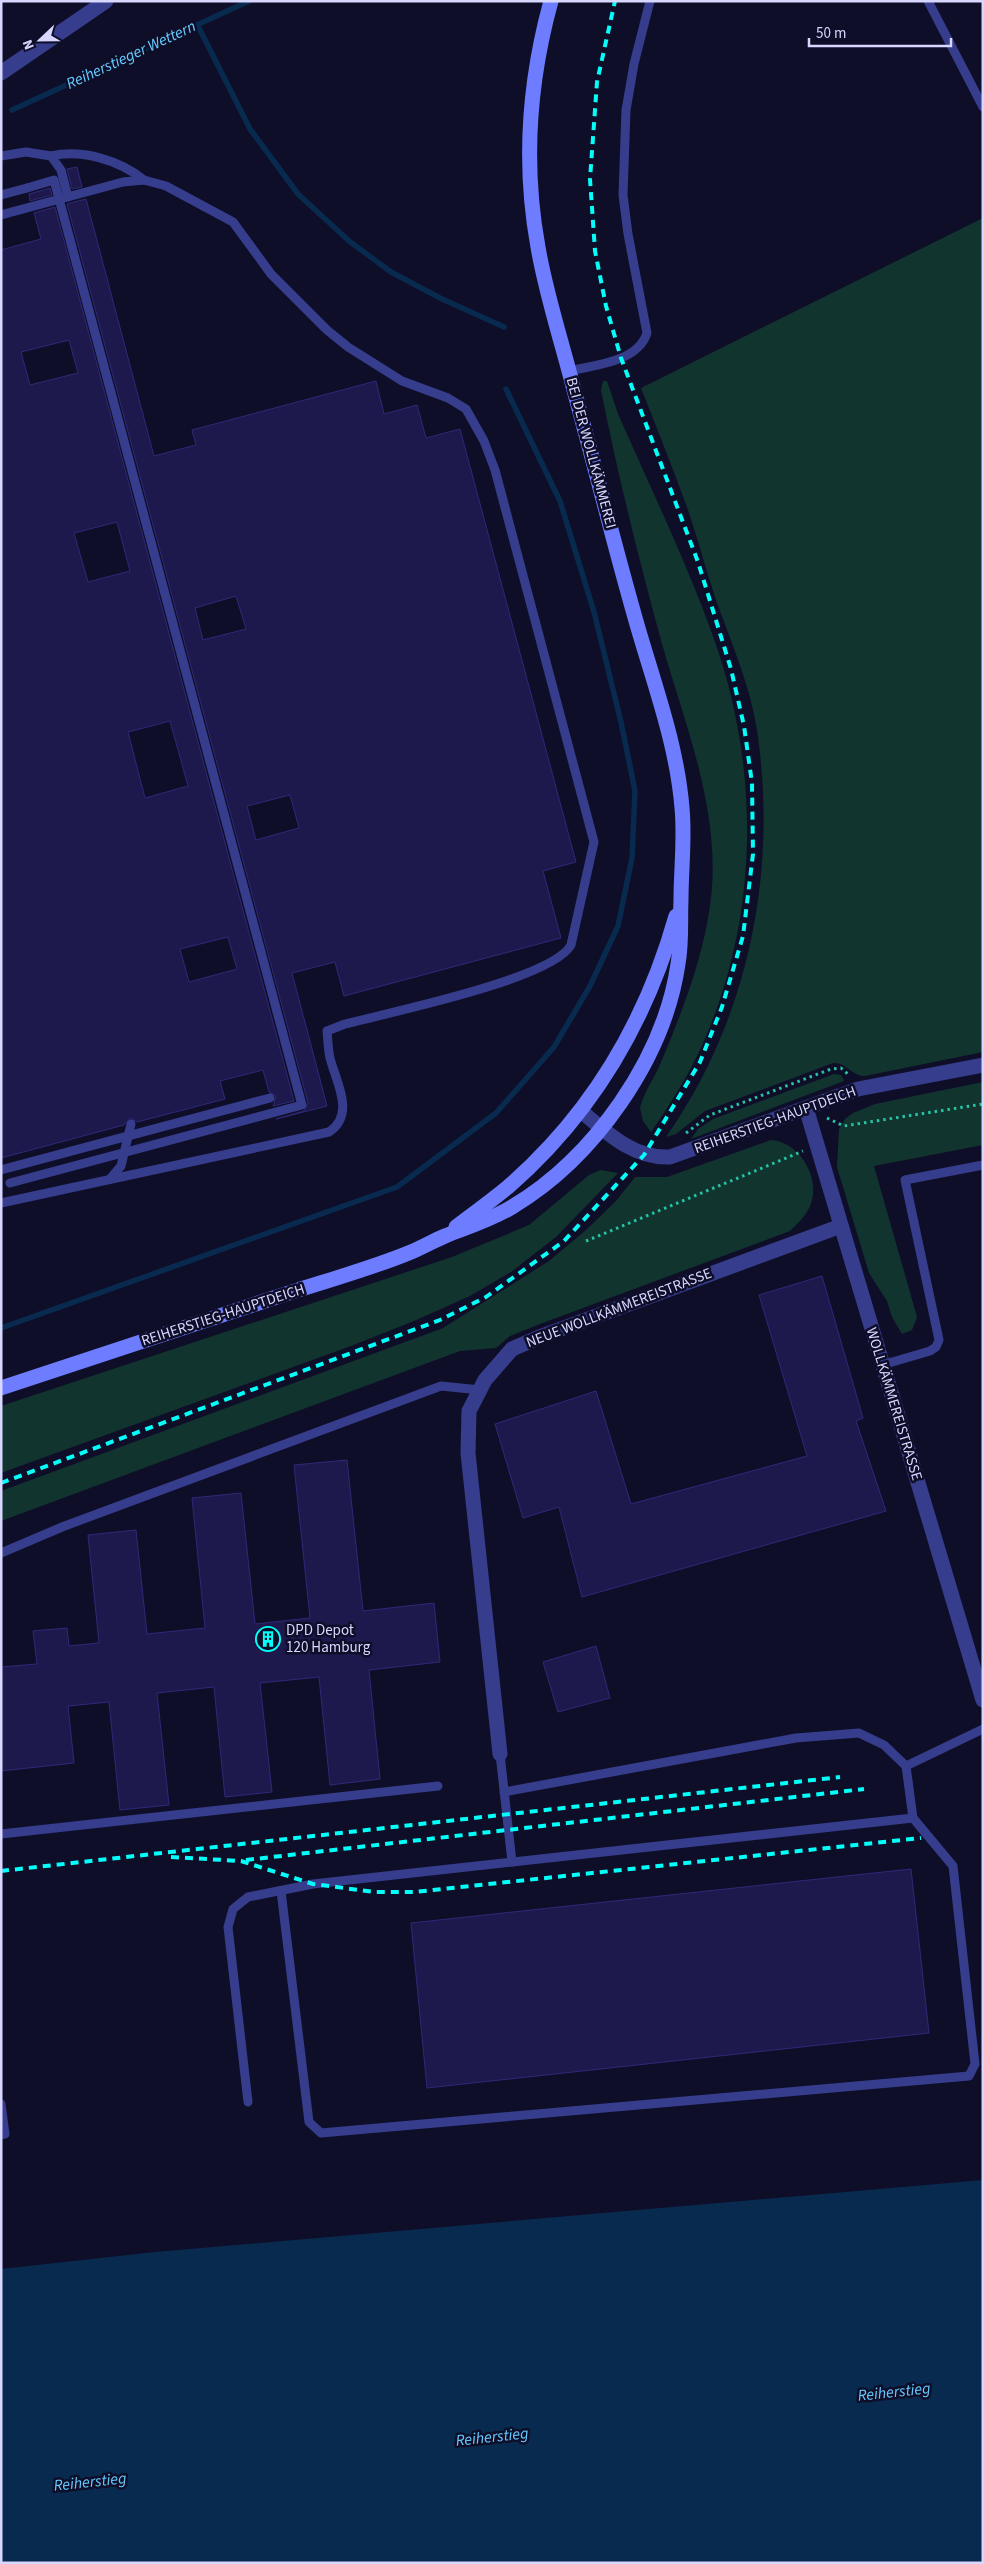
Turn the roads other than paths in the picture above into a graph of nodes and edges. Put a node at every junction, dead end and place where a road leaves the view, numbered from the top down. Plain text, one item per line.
1 (106, 1) edge
2 (550, 1) edge
3 (650, 1) edge
4 (928, 1) edge
5 (1, 73) edge
6 (983, 107) edge
7 (1, 156) edge
8 (51, 156) junction
9 (144, 180) junction
10 (1, 195) edge
11 (68, 197) junction
12 (1, 215) edge
13 (569, 371) junction
14 (680, 902) junction
15 (983, 1065) edge
16 (270, 1098) dead end
17 (806, 1108) junction
18 (580, 1111) junction
19 (131, 1124) dead end
20 (600, 1128) junction
21 (983, 1165) edge
22 (1, 1170) edge
23 (105, 1182) junction
24 (6, 1184) edge
25 (1, 1203) edge
26 (840, 1226) junction
27 (443, 1237) junction
28 (882, 1365) junction
29 (1, 1388) edge
30 (480, 1390) junction
31 (1, 1552) edge
32 (983, 1700) edge
33 (983, 1729) edge
34 (500, 1754) joint
35 (906, 1766) junction
36 (438, 1786) dead end
37 (504, 1792) junction
38 (913, 1818) junction
39 (1, 1834) edge
40 (512, 1862) junction
41 (281, 1891) junction
42 (248, 2102) dead end
43 (1, 2104) edge
44 (1, 2135) edge

1 - 5 street
2 - 13 main road, BEI DER WOLLKÄMMEREI
3 - 13 lane
4 - 6 lane
7 - 8 lane
8 - 9 lane
8 - 11 lane
9 - 11 lane
9 - 23 lane
10 - 24 lane, bridge
11 - 12 lane
13 - 14 main road, BEI DER WOLLKÄMMEREI
14 - 18 main road, BEI DER WOLLKÄMMEREI
14 - 20 main road, BEI DER WOLLKÄMMEREI
15 - 17 street, REIHERSTIEG-HAUPTDEICH
16 - 22 lane, bridge
17 - 20 street, REIHERSTIEG-HAUPTDEICH
17 - 26 street, WOLLKÄMMEREISTRASSE
18 - 20 street, REIHERSTIEG-HAUPTDEICH
18 - 27 main road, BEI DER WOLLKÄMMEREI
19 - 23 lane
20 - 27 main road, BEI DER WOLLKÄMMEREI
21 - 28 lane
23 - 25 lane
26 - 28 street, WOLLKÄMMEREISTRASSE
26 - 30 street, NEUE WOLLKÄMMEREISTRASSE
27 - 29 main road, REIHERSTIEG-HAUPTDEICH
28 - 32 street, WOLLKÄMMEREISTRASSE
30 - 31 lane
30 - 34 street, NEUE WOLLKÄMMEREISTRASSE
33 - 35 lane
34 - 37 lane
35 - 37 lane
35 - 38 lane
36 - 39 lane
37 - 40 lane
38 - 40 lane
38 - 41 lane
40 - 41 lane
41 - 42 lane
43 - 44 lane

